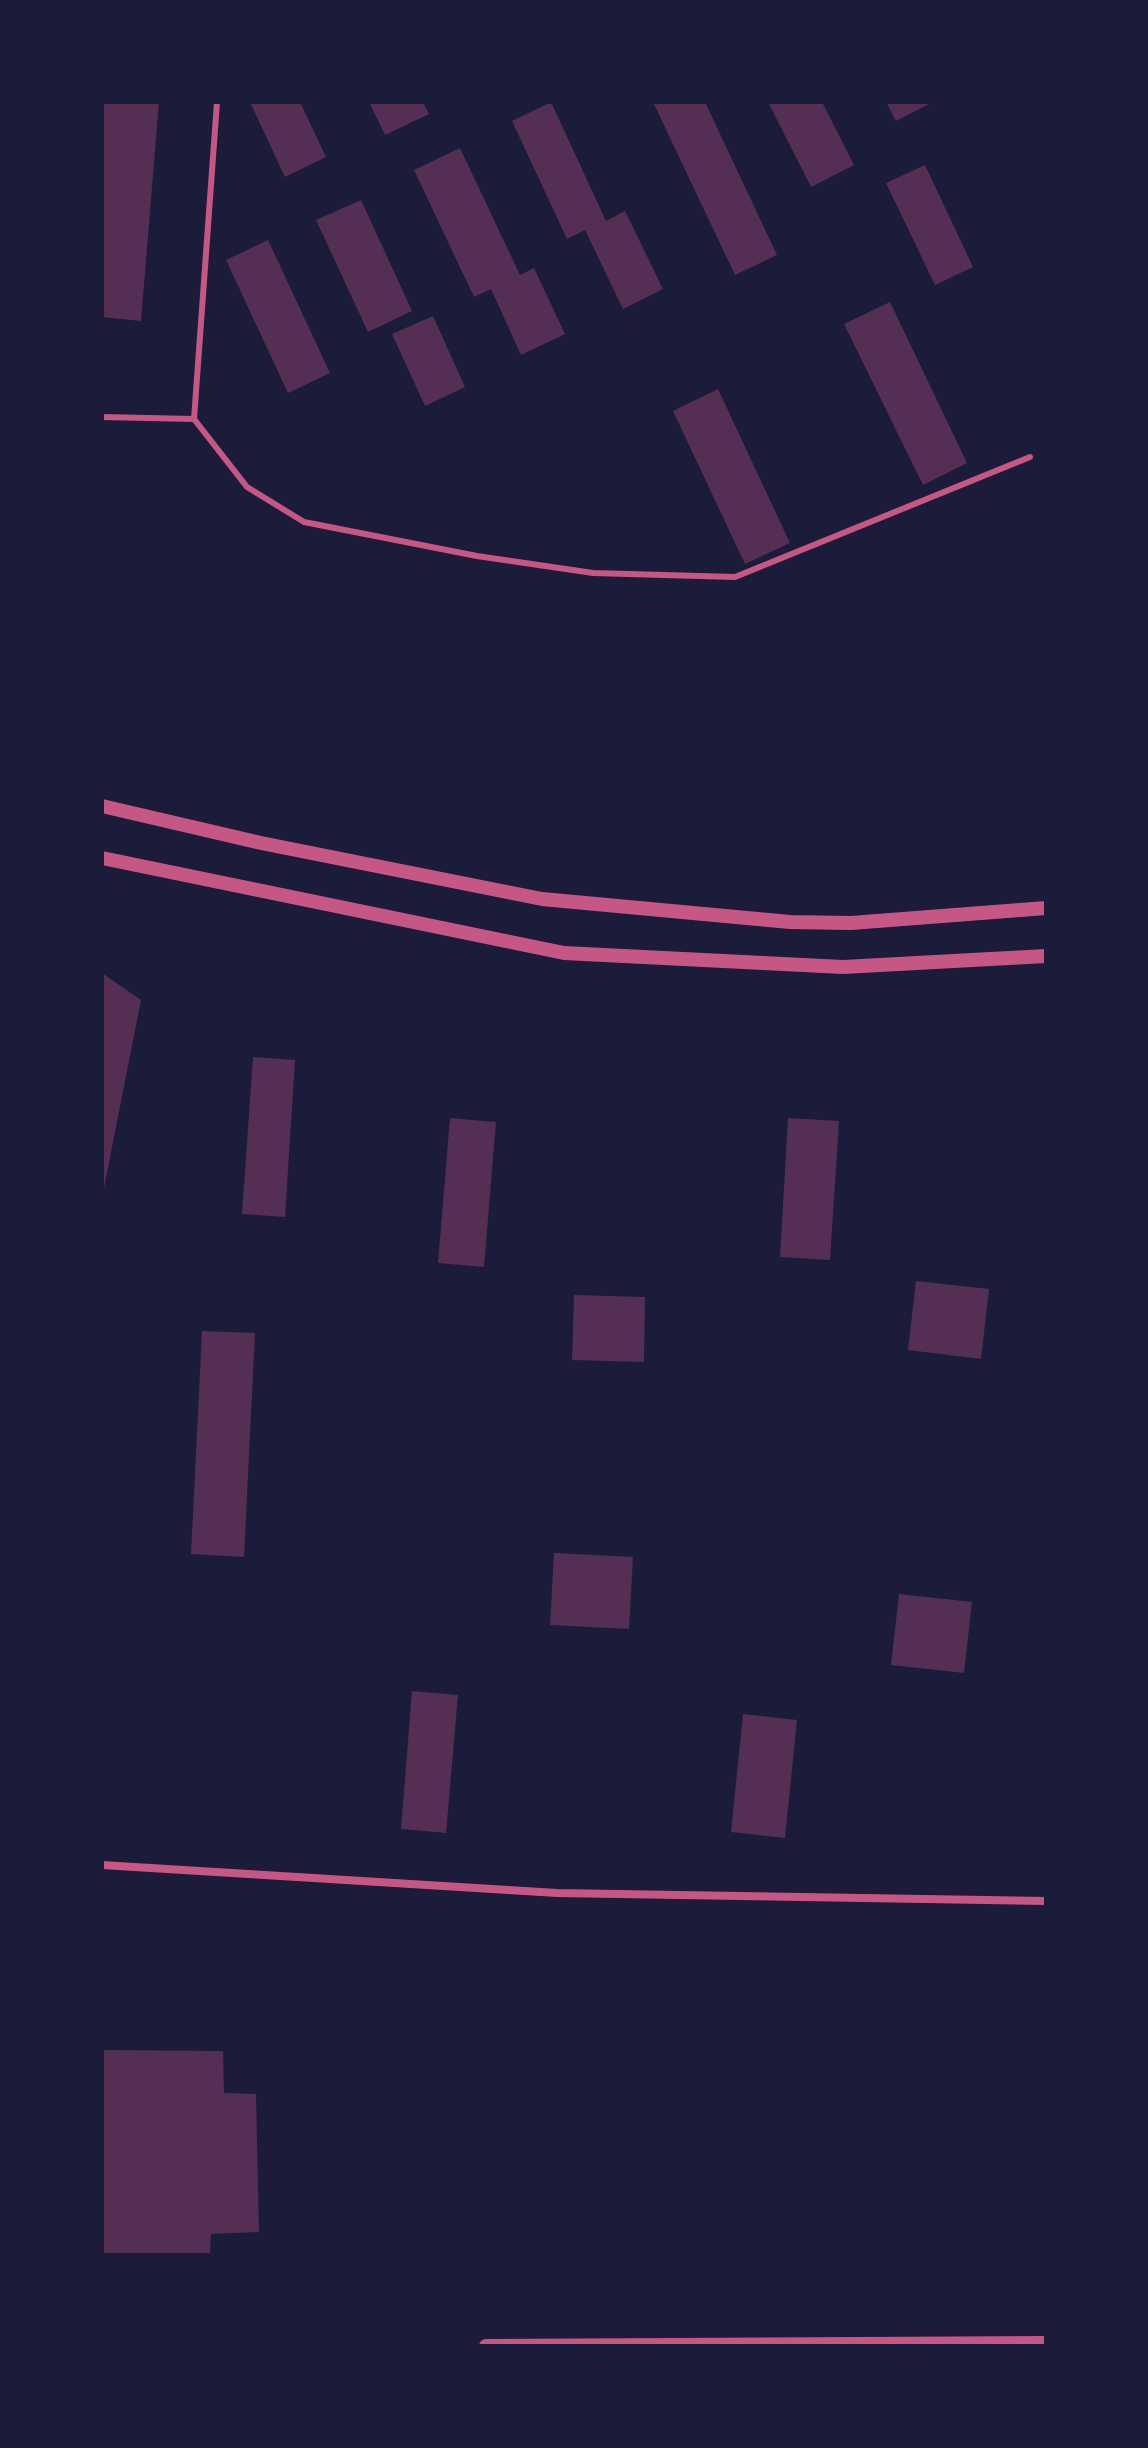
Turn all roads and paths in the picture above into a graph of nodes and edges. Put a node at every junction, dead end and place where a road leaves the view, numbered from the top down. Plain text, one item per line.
1 (217, 102) edge
2 (102, 417) edge
3 (194, 419) junction
4 (1030, 457) dead end
5 (102, 806) edge
6 (102, 858) edge
7 (1046, 908) edge
8 (1046, 956) edge
9 (102, 1865) edge
10 (1046, 1901) edge
11 (1046, 2343) edge
12 (486, 2346) edge

1 - 3 lane
2 - 3 lane
3 - 4 lane
5 - 7 street
6 - 8 street
9 - 10 street
11 - 12 street

